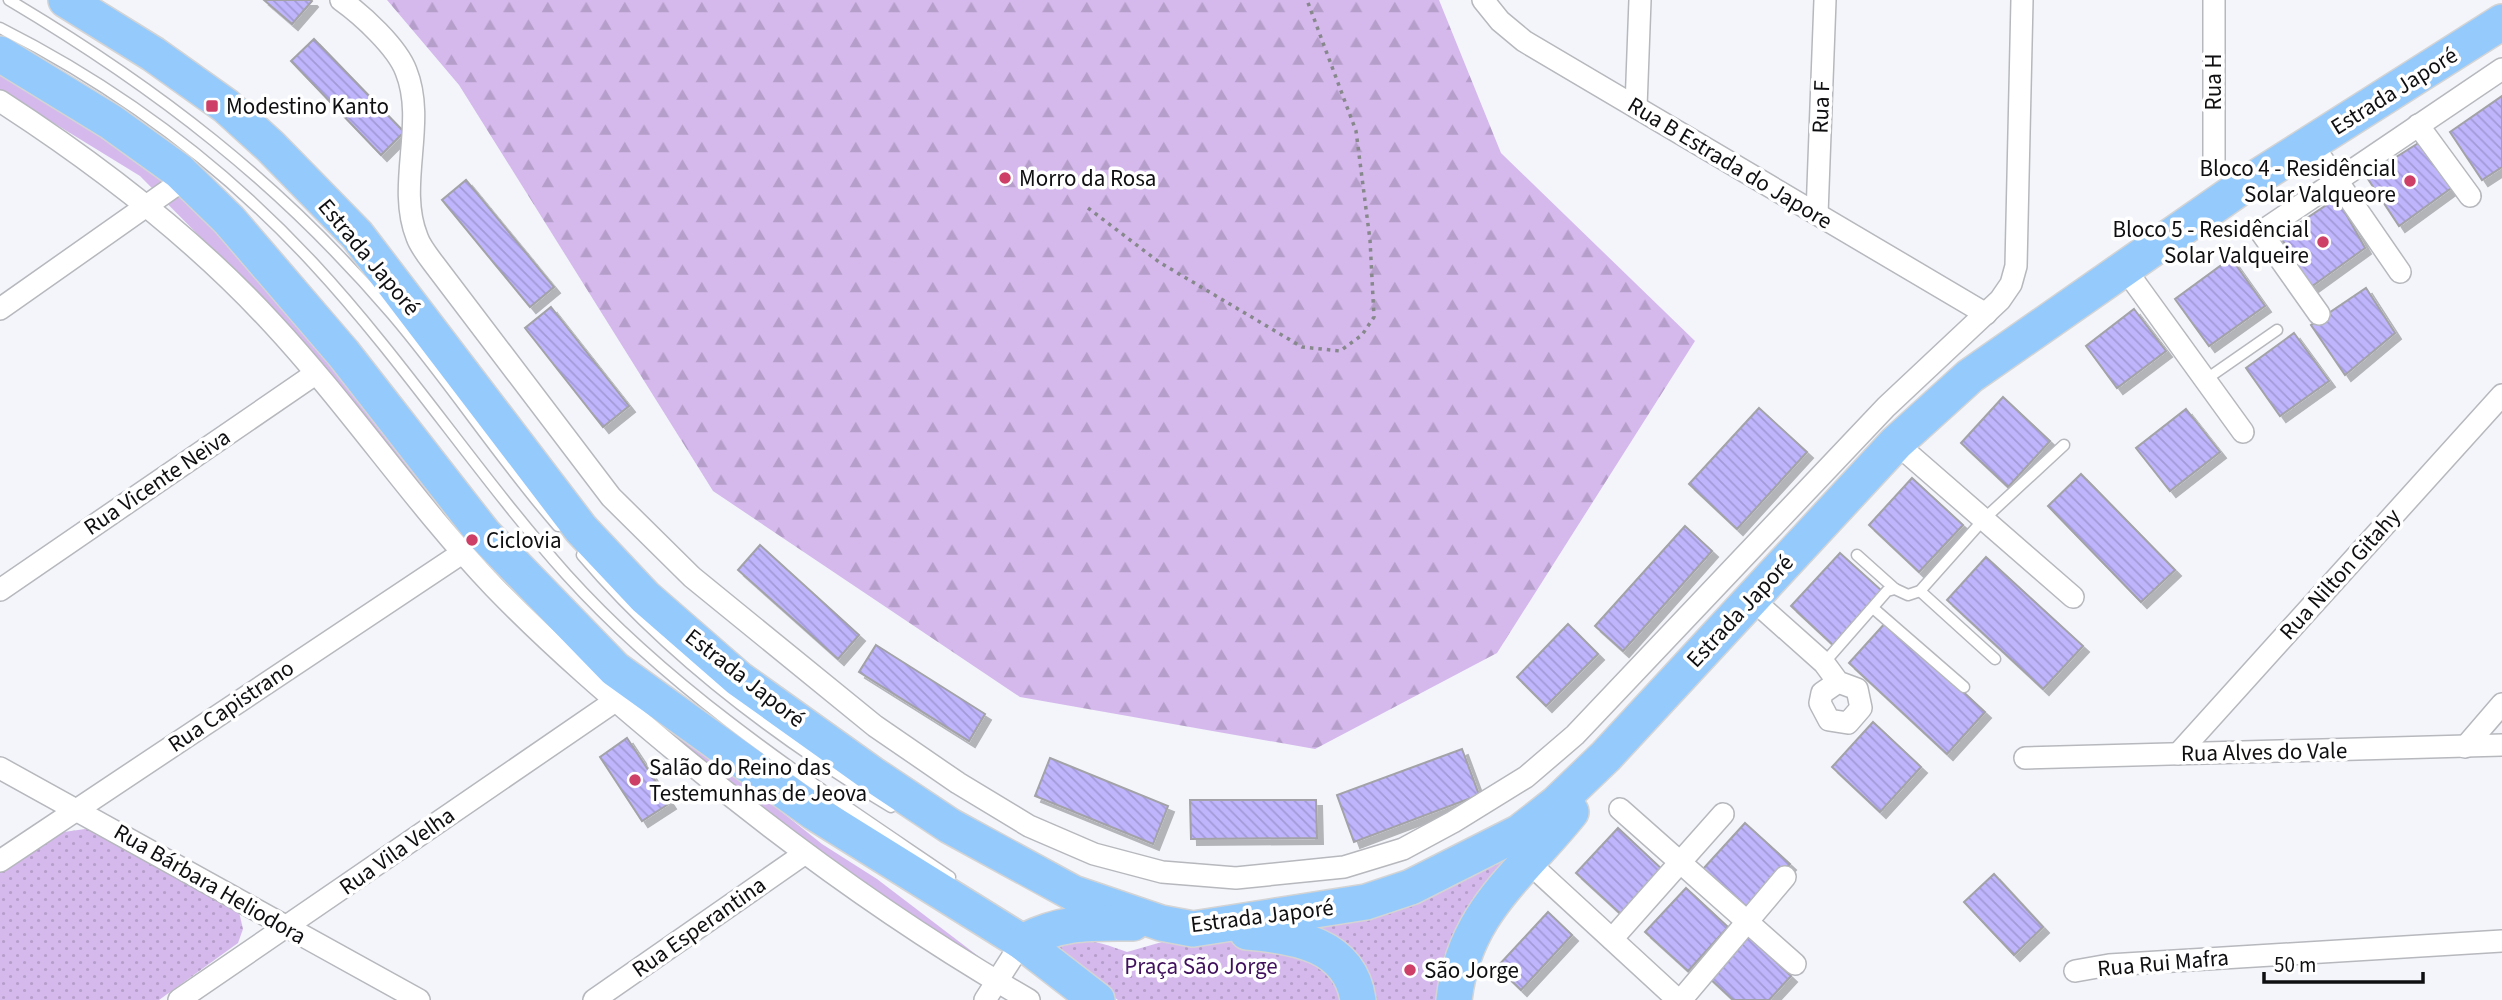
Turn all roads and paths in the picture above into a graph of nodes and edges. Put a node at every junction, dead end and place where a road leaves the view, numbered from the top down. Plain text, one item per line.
1 (9, 0) edge
2 (66, 0) edge
3 (341, 0) edge
4 (1307, 0) edge
5 (1483, 0) edge
6 (1640, 0) edge
7 (1825, 0) edge
8 (2022, 0) edge
9 (2214, 0) edge
10 (2502, 22) edge
11 (0, 27) edge
12 (0, 54) edge
13 (2501, 70) edge
14 (0, 101) edge
15 (1636, 107) junction
16 (2418, 125) junction
17 (2311, 143) junction
18 (2214, 164) dead end
19 (186, 178) junction
20 (2336, 179) junction
21 (2470, 196) dead end
22 (149, 207) junction
23 (1088, 208) dead end
24 (1817, 214) junction
25 (2125, 269) junction
26 (2400, 272) dead end
27 (0, 309) edge
28 (1986, 314) junction
29 (2319, 314) dead end
30 (2277, 330) dead end
31 (315, 374) junction
32 (2205, 380) junction
33 (2502, 395) edge
34 (2243, 432) dead end
35 (1896, 443) junction
36 (2064, 445) dead end
37 (1984, 519) junction
38 (463, 552) junction
39 (1857, 555) dead end
40 (1895, 589) junction
41 (0, 590) edge
42 (1920, 591) junction
43 (2073, 597) dead end
44 (1751, 598) junction
45 (1873, 608) junction
46 (1995, 659) dead end
47 (1824, 663) junction
48 (1838, 682) dead end
49 (1964, 687) dead end
50 (615, 701) junction
51 (2502, 704) edge
52 (2502, 744) edge
53 (2465, 747) junction
54 (2178, 754) junction
55 (1606, 756) junction
56 (2025, 758) dead end
57 (0, 768) edge
58 (76, 808) junction
59 (1620, 808) dead end
60 (901, 813) dead end
61 (1723, 814) dead end
62 (804, 854) junction
63 (0, 861) edge
64 (1528, 862) junction
65 (1680, 864) junction
66 (1785, 877) dead end
67 (955, 881) dead end
68 (1051, 896) dead end
69 (1748, 920) junction
70 (1177, 926) junction
71 (285, 928) junction
72 (1014, 930) junction
73 (1612, 939) junction
74 (2502, 942) edge
75 (1795, 964) dead end
76 (2075, 971) dead end
77 (996, 981) junction
78 (179, 1000) edge
79 (419, 1000) edge
80 (593, 1000) edge
81 (985, 1000) edge
82 (1029, 1000) edge
83 (1097, 1000) edge
84 (1358, 1000) edge
85 (1454, 1000) edge
86 (1680, 1000) edge

1 - 60 lane
2 - 70 main road, Estrada Japoré
3 - 28 street
4 - 23 path
5 - 15 street, Rua B Estrada do Japore
6 - 15 street
7 - 24 street, Rua F
8 - 28 street
9 - 18 street, Rua H
10 - 17 main road, Estrada Japoré
11 - 67 lane
12 - 19 main road
13 - 16 street
14 - 22 street
15 - 24 street, Rua B Estrada do Japore
16 - 20 street
16 - 21 street
17 - 20 street
17 - 25 main road, Estrada Japoré
19 - 22 street
19 - 72 main road
20 - 26 street
20 - 29 street
22 - 27 street
22 - 31 street
24 - 28 street, Rua B Estrada do Japore
25 - 32 street
25 - 35 main road, Estrada Japoré
30 - 32 lane
31 - 38 street
31 - 41 street, Rua Vicente Neiva
32 - 34 street
33 - 54 street, Rua Nilton Gitahy
35 - 37 street
35 - 44 main road, Estrada Japoré
36 - 37 lane
37 - 42 lane
37 - 43 street
38 - 50 street
38 - 58 street, Rua Capistrano
39 - 40 lane
40 - 42 lane
40 - 45 lane
42 - 46 lane
44 - 47 street
44 - 55 main road, Estrada Japoré
45 - 47 lane
45 - 49 lane
47 - 48 street
50 - 62 street
50 - 71 street, Rua Vila Velha
51 - 53 street
52 - 53 street, Rua Alves do Vale
53 - 54 street, Rua Alves do Vale
54 - 56 street, Rua Alves do Vale
55 - 64 main road
55 - 70 main road, Estrada Japoré
57 - 58 street, Rua Bárbara Heliodora
58 - 63 street, Rua Capistrano
58 - 71 street, Rua Bárbara Heliodora
59 - 65 street
61 - 65 street
62 - 77 street
62 - 80 street, Rua Esperantina
64 - 73 street
64 - 85 main road
65 - 69 street
65 - 73 street
66 - 69 street
68 - 70 lane
69 - 75 street
69 - 86 street
70 - 72 main road
70 - 84 main road
71 - 78 street, Rua Vila Velha
71 - 79 street, Rua Bárbara Heliodora
72 - 77 street
72 - 83 main road
73 - 86 street
74 - 76 street, Rua Rui Mafra
77 - 81 street
77 - 82 street

